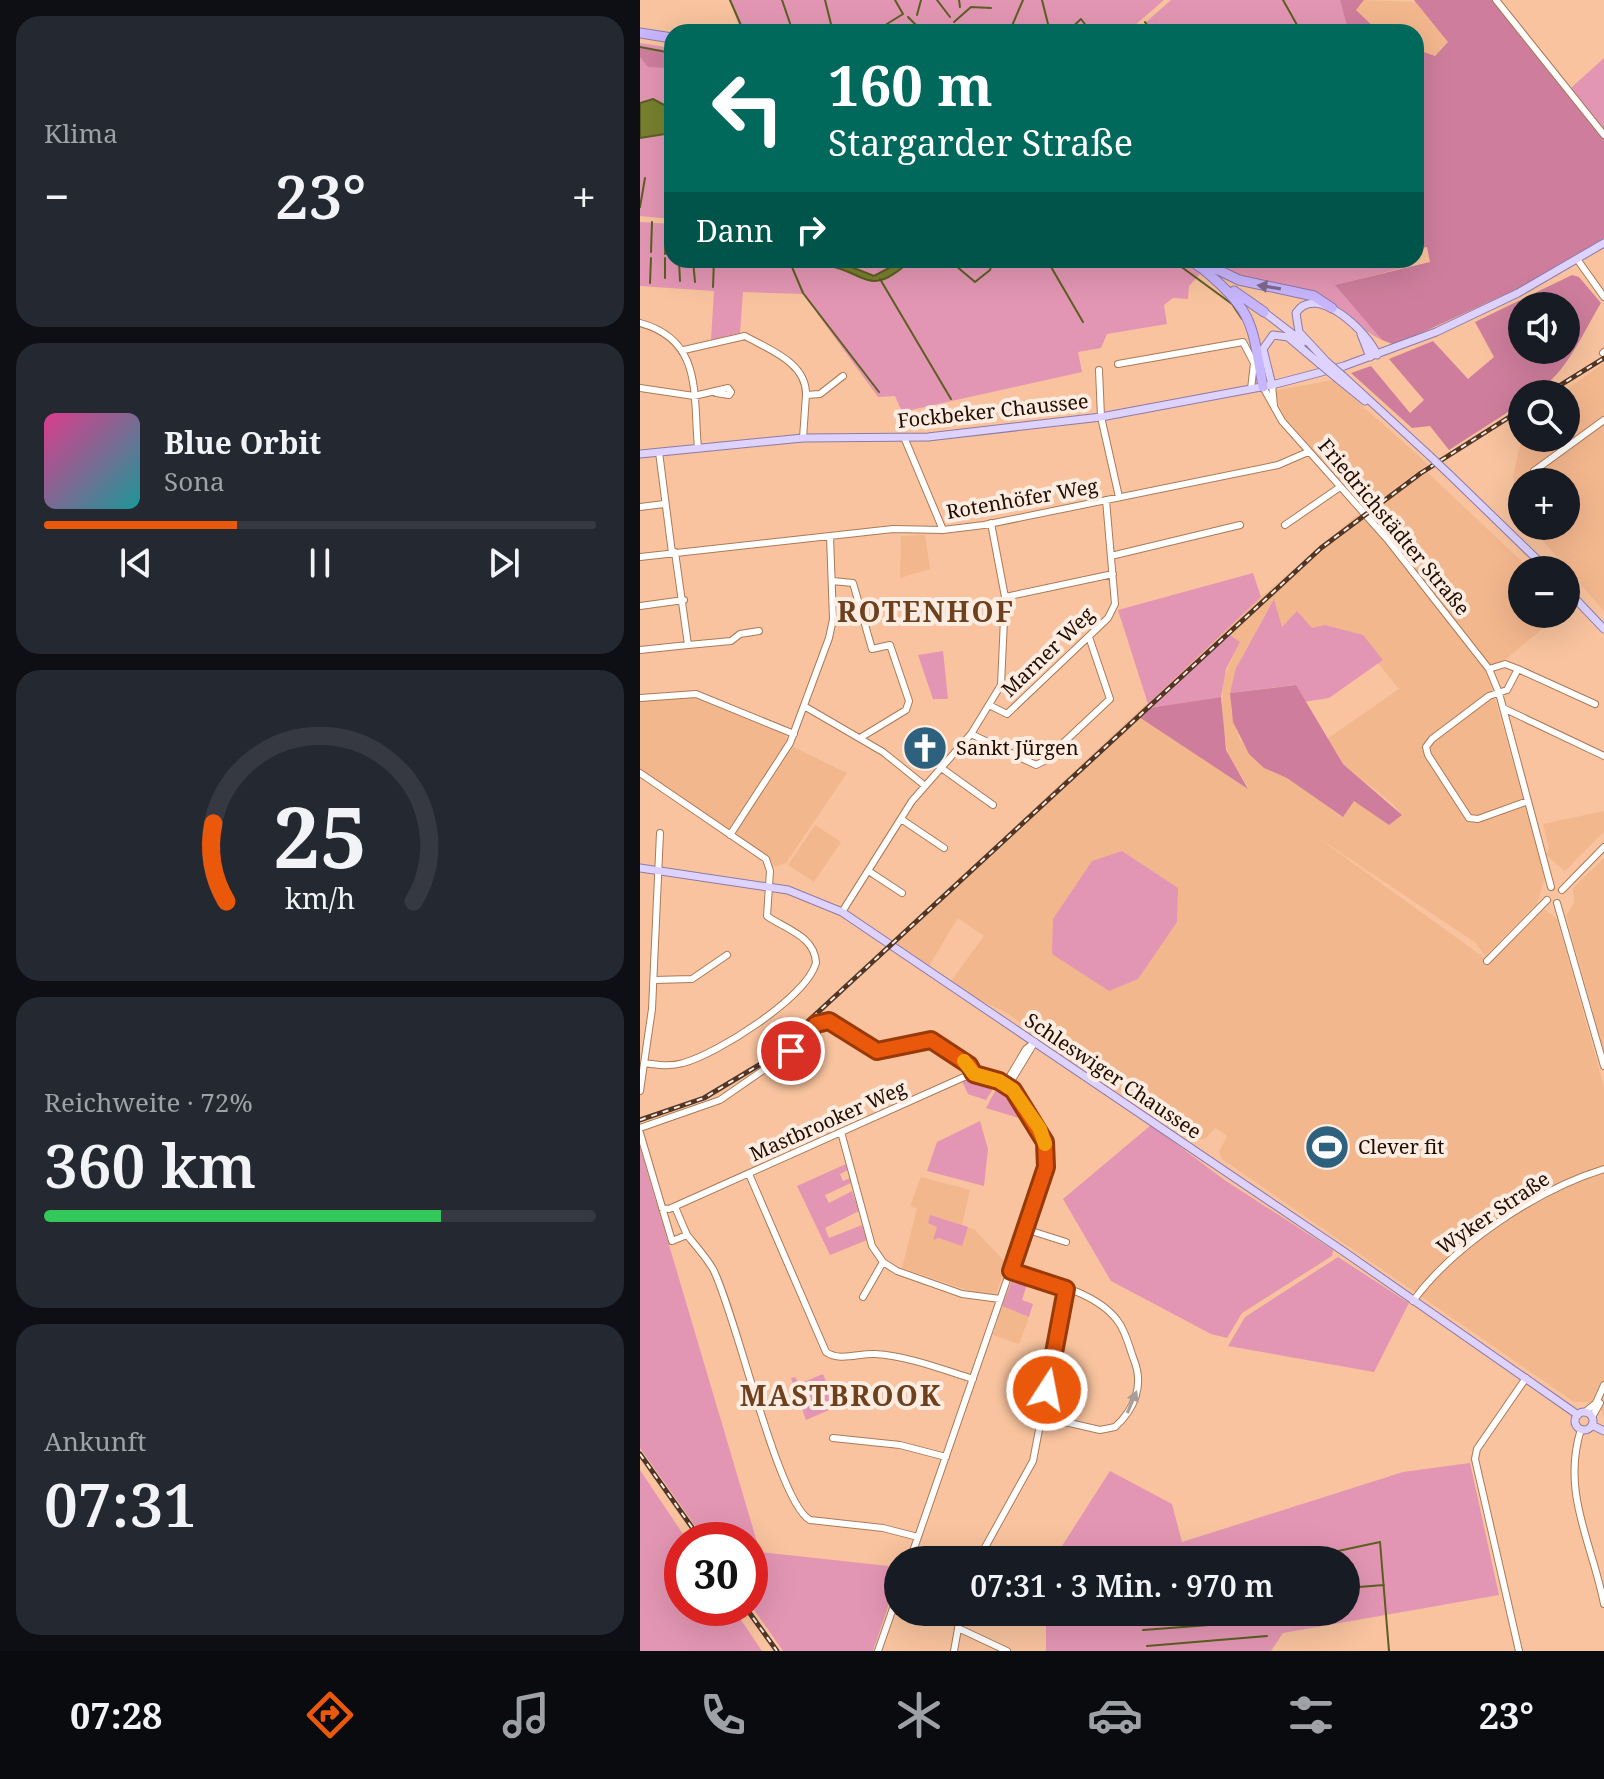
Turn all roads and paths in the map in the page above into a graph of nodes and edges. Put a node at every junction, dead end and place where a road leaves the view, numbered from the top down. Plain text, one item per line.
1 (1496, 0) edge
2 (640, 36) edge
3 (664, 40) edge
4 (1604, 135) edge
5 (1604, 243) edge
6 (1577, 259) junction
7 (1206, 268) edge
8 (1207, 268) edge
9 (1210, 268) edge
10 (1604, 297) edge
11 (1332, 308) junction
12 (1264, 312) joint
13 (640, 323) edge
14 (1365, 336) junction
15 (1394, 348) junction
16 (684, 350) junction
17 (1373, 356) junction
18 (1324, 362) junction
19 (1118, 364) dead end
20 (1099, 370) dead end
21 (843, 376) dead end
22 (1267, 386) junction
23 (640, 388) edge
24 (1251, 389) junction
25 (716, 393) dead end
26 (806, 395) junction
27 (694, 396) junction
28 (1101, 417) junction
29 (1604, 420) edge
30 (904, 437) junction
31 (803, 438) junction
32 (698, 448) junction
33 (659, 452) junction
34 (1308, 452) junction
35 (640, 454) edge
36 (1538, 468) edge
37 (1340, 487) junction
38 (1119, 497) junction
39 (1106, 500) junction
40 (664, 504) junction
41 (640, 507) edge
42 (991, 523) junction
43 (1240, 525) dead end
44 (1285, 525) dead end
45 (943, 530) junction
46 (830, 536) junction
47 (674, 553) junction
48 (1111, 556) junction
49 (1534, 556) edge
50 (640, 557) edge
51 (1113, 574) junction
52 (832, 581) junction
53 (1005, 597) junction
54 (684, 600) junction
55 (1580, 604) edge
56 (640, 606) edge
57 (1604, 629) edge
58 (759, 631) dead end
59 (1089, 637) junction
60 (688, 645) junction
61 (640, 650) edge
62 (1489, 669) junction
63 (1518, 669) junction
64 (1499, 693) junction
65 (640, 698) edge
66 (1595, 704) dead end
67 (804, 706) junction
68 (991, 706) junction
69 (1503, 708) junction
70 (794, 734) junction
71 (971, 734) junction
72 (860, 738) junction
73 (1604, 756) edge
74 (940, 767) junction
75 (640, 773) edge
76 (924, 785) junction
77 (1528, 801) junction
78 (993, 805) dead end
79 (901, 819) junction
80 (660, 833) dead end
81 (730, 835) junction
82 (1604, 847) edge
83 (944, 848) dead end
84 (640, 868) edge
85 (658, 871) junction
86 (870, 872) junction
87 (769, 887) junction
88 (1551, 887) junction
89 (1562, 890) junction
90 (902, 893) dead end
91 (1547, 900) junction
92 (1557, 903) junction
93 (842, 912) junction
94 (727, 955) dead end
95 (1487, 961) dead end
96 (654, 980) junction
97 (640, 1026) edge
98 (650, 1027) junction
99 (1035, 1042) junction
100 (645, 1063) junction
101 (1604, 1066) edge
102 (974, 1074) junction
103 (1008, 1086) junction
104 (640, 1091) edge
105 (640, 1131) edge
106 (841, 1132) junction
107 (1604, 1169) edge
108 (749, 1174) junction
109 (675, 1207) junction
110 (662, 1208) junction
111 (1025, 1229) junction
112 (687, 1235) junction
113 (1066, 1242) dead end
114 (883, 1262) junction
115 (1011, 1271) junction
116 (1066, 1289) junction
117 (863, 1297) dead end
118 (1000, 1299) junction
119 (1413, 1301) junction
120 (1526, 1378) junction
121 (973, 1379) junction
122 (1604, 1385) edge
123 (1604, 1395) edge
124 (1043, 1417) junction
125 (1587, 1417) junction
126 (1581, 1429) junction
127 (1604, 1431) edge
128 (833, 1438) dead end
129 (946, 1457) junction
130 (918, 1537) junction
131 (915, 1546) edge
132 (986, 1546) edge
133 (1604, 1604) edge
134 (887, 1626) edge
135 (958, 1628) joint
136 (878, 1651) edge
137 (954, 1651) edge
138 (1007, 1651) edge
139 (1519, 1651) edge

1 - 4 street
2 - 3 highway
5 - 6 main road, Fockbeker Chaussee
6 - 10 street
6 - 15 main road, Fockbeker Chaussee
7 - 22 highway
8 - 12 highway
11 -> 9 highway
11 - 14 main road
11 - 18 main road
12 - 18 main road
13 - 16 street
14 - 15 main road
14 - 17 main road
15 - 17 main road, Fockbeker Chaussee
16 - 26 street
16 - 27 street
17 - 22 main road, Fockbeker Chaussee
18 - 22 main road
18 - 49 main road, bridge
19 - 24 street
20 - 28 street
21 - 26 street
22 - 24 main road, Fockbeker Chaussee
22 - 34 street, Friedrichstädter Straße
23 - 27 street
24 - 28 main road, Fockbeker Chaussee
25 - 27 street
26 - 31 street
27 - 32 street
28 - 30 main road, Fockbeker Chaussee
28 - 38 street
29 - 36 street
30 - 31 main road, Fockbeker Chaussee
30 - 45 street
31 - 32 main road, Fockbeker Chaussee
32 - 33 main road, Fockbeker Chaussee
33 - 35 main road, Fockbeker Chaussee
33 - 40 street
34 - 37 street, Friedrichstädter Straße
34 - 38 street, Rotenhöfer Weg
37 - 44 street
37 - 62 street, Friedrichstädter Straße
38 - 39 street, Rotenhöfer Weg
39 - 42 street, Rotenhöfer Weg
39 - 48 street, Marner Weg
40 - 41 street
40 - 47 street
42 - 45 street, Rotenhöfer Weg
42 - 53 street
43 - 48 street
45 - 46 street, Rotenhöfer Weg
46 - 47 street, Rotenhöfer Weg
46 - 52 street
47 - 50 street, Rotenhöfer Weg
47 - 54 street
48 - 51 street, Marner Weg
51 - 53 street
51 - 59 street, Marner Weg
52 - 67 street
52 - 72 street
53 - 68 street
54 - 56 street
54 - 60 street
55 - 57 main road
58 - 60 street
59 - 68 street, Marner Weg
59 - 71 street
60 - 61 street
62 - 63 street
62 - 64 street, Friedrichstädter Straße
63 - 64 street
63 - 66 street
64 - 69 street, Friedrichstädter Straße
64 - 77 street
65 - 70 street
67 - 70 street
67 - 72 street
68 - 71 street
69 - 73 street
69 - 77 street, Friedrichstädter Straße
70 - 81 street
71 - 74 street
72 - 76 street
74 - 76 street
74 - 78 street
75 - 81 street
76 - 79 street
77 - 88 street, Friedrichstädter Straße
79 - 83 street
79 - 86 street
80 - 85 street
81 - 87 street
82 - 89 street
84 - 85 main road, Schleswiger Chaussee
85 - 87 main road, Schleswiger Chaussee
85 - 96 street
86 - 90 street
86 - 93 street
87 - 93 main road, Schleswiger Chaussee
87 - 100 street
88 - 89 street
88 - 91 street
89 - 92 street
91 - 92 street
91 - 95 street
92 - 101 street
93 - 99 main road, Schleswiger Chaussee
94 - 96 street
96 - 98 street
97 - 98 street
98 - 100 street
99 - 103 street
99 - 119 main road, Schleswiger Chaussee
100 - 104 street
102 - 103 street
102 - 105 street
102 - 106 street, Mastbrooker Weg
103 - 111 street
105 - 110 street
106 - 108 street, Mastbrooker Weg
106 - 114 street
107 - 119 street, Wyker Straße
108 - 109 street, Mastbrooker Weg
108 - 121 street
109 - 110 street, Mastbrooker Weg
109 - 112 street
110 - 112 street
111 - 113 street
111 - 115 street
112 - 130 street
114 - 117 street
114 - 118 street
115 - 116 street
115 - 118 street
116 - 124 street
124 -> 116 street
118 - 121 street
119 - 120 main road, Schleswiger Chaussee
120 - 125 main road, Schleswiger Chaussee
120 - 139 street
121 - 129 street
122 - 125 street
123 - 125 street
124 - 132 street
125 - 126 main road
125 - 126 main road
125 - 127 main road, Schleswiger Chaussee
126 - 133 street
128 - 129 street
129 - 130 street
130 - 131 street
134 - 136 street
135 - 137 street
135 - 138 street

